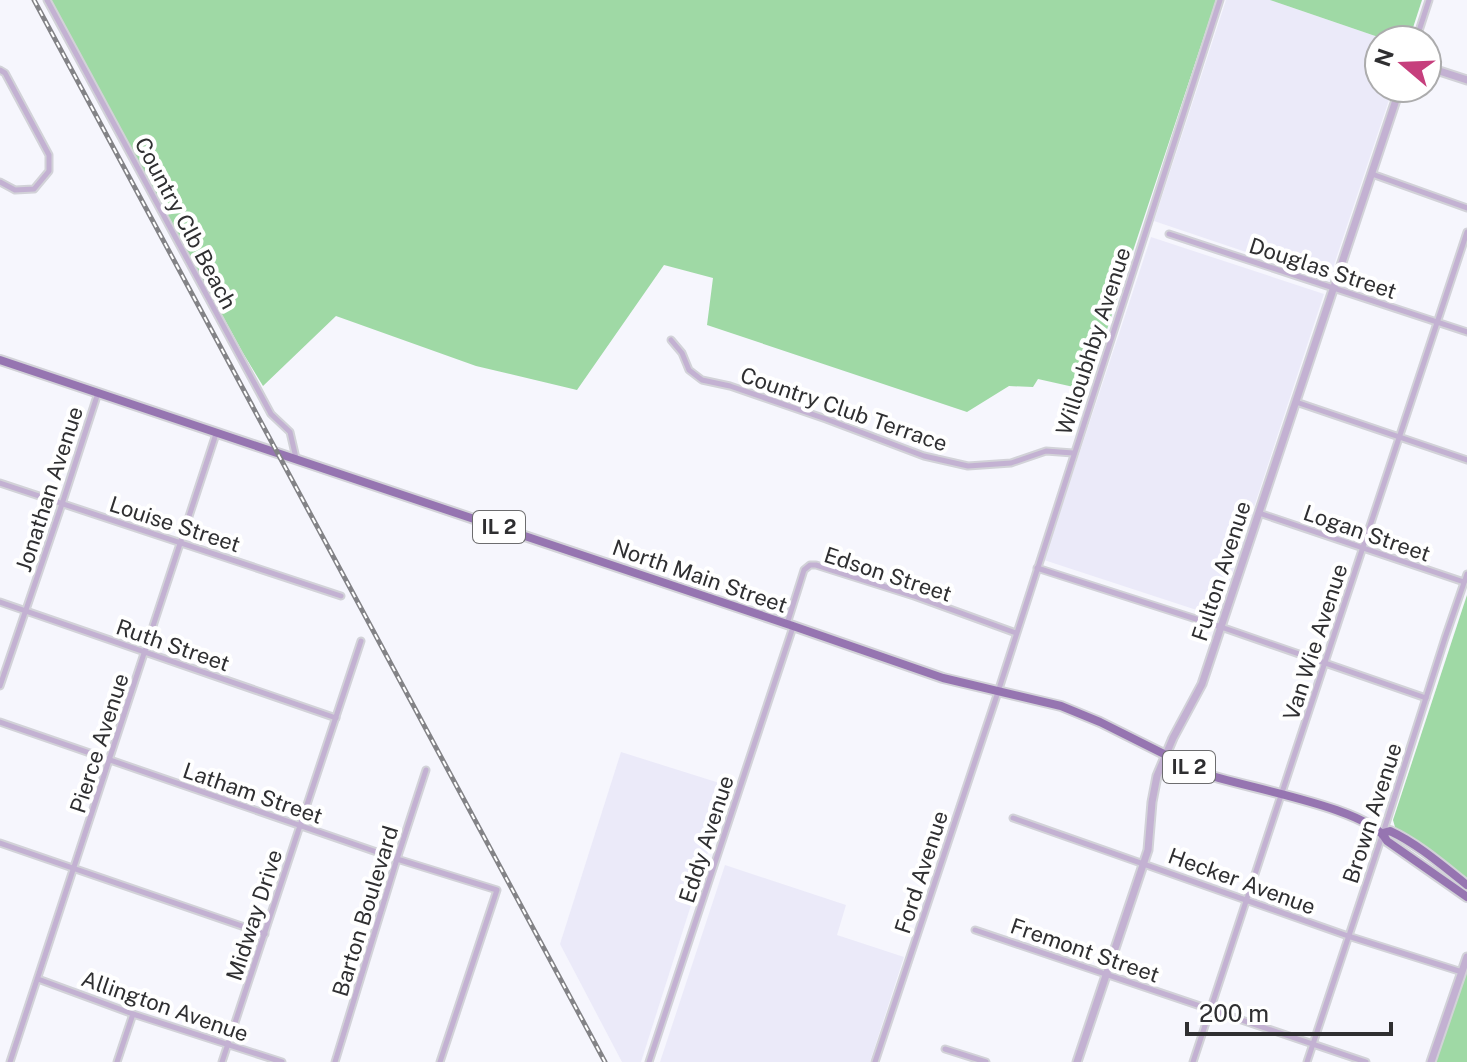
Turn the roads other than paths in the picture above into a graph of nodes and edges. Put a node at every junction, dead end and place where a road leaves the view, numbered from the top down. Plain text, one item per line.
1 (47, 0) edge
2 (1220, 0) edge
3 (1429, 0) edge
4 (1421, 24) edge
5 (0, 70) edge
6 (1443, 72) edge
7 (1467, 80) edge
8 (1395, 104) edge
9 (1372, 174) junction
10 (0, 182) edge
11 (1467, 208) edge
12 (1467, 232) edge
13 (1169, 234) dead end
14 (1334, 287) junction
15 (1437, 322) junction
16 (1467, 332) edge
17 (671, 340) dead end
18 (0, 360) edge
19 (98, 393) junction
20 (1296, 402) junction
21 (216, 434) junction
22 (1399, 437) junction
23 (1073, 453) junction
24 (296, 459) junction
25 (1467, 460) edge
26 (0, 483) edge
27 (62, 504) junction
28 (1259, 513) junction
29 (180, 542) junction
30 (1362, 549) junction
31 (1037, 568) junction
32 (1467, 574) edge
33 (1464, 582) junction
34 (341, 596) dead end
35 (0, 602) edge
36 (26, 611) junction
37 (790, 625) junction
38 (1221, 627) junction
39 (1016, 633) junction
40 (361, 641) dead end
41 (146, 652) junction
42 (1325, 663) junction
43 (0, 686) edge
44 (998, 692) junction
45 (1426, 698) junction
46 (336, 718) junction
47 (0, 722) edge
48 (1165, 755) junction
49 (109, 760) junction
50 (426, 770) dead end
51 (1280, 793) junction
52 (1013, 818) dead end
53 (300, 826) junction
54 (1383, 833) junction
55 (0, 843) edge
56 (397, 859) junction
57 (1143, 863) junction
58 (74, 869) junction
59 (1467, 885) edge
60 (1467, 897) edge
61 (1247, 899) junction
62 (975, 930) dead end
63 (265, 934) junction
64 (1348, 936) junction
65 (1467, 957) edge
66 (1462, 972) junction
67 (1106, 974) junction
68 (38, 979) junction
69 (1211, 1008) junction
70 (133, 1014) junction
71 (1313, 1044) junction
72 (228, 1045) junction
73 (945, 1049) dead end
74 (10, 1062) edge
75 (117, 1062) edge
76 (222, 1062) edge
77 (282, 1062) edge
78 (335, 1062) edge
79 (440, 1062) edge
80 (649, 1062) edge
81 (875, 1062) edge
82 (986, 1062) edge
83 (1077, 1062) edge
84 (1193, 1062) edge
85 (1307, 1062) edge
86 (1366, 1062) edge
87 (1431, 1062) edge

1 - 24 street, Country Clb Beach
2 - 23 street, Willoubhby Avenue
3 - 4 street
5 - 10 street
6 - 7 street
8 - 9 street, Fulton Avenue
9 - 11 street
9 - 14 street, Fulton Avenue
12 - 15 street, Van Wie Avenue
13 - 14 street, Douglas Street
14 - 15 street, Douglas Street
14 - 20 street, Fulton Avenue
15 - 16 street, Douglas Street
15 - 22 street, Van Wie Avenue
17 - 23 street, Country Club Terrace
18 - 19 main road, North Main Street / IL 2
19 - 21 main road, North Main Street / IL 2
19 - 27 street, Jonathan Avenue
20 - 22 street
20 - 28 street, Fulton Avenue
21 - 24 main road, North Main Street / IL 2
21 - 29 street, Pierce Avenue
22 - 25 street
22 - 30 street, Van Wie Avenue
23 - 31 street, Willoubhby Avenue
24 - 37 main road, North Main Street / IL 2
26 - 27 street, Louise Street
27 - 29 street, Louise Street
27 - 36 street, Jonathan Avenue
28 - 30 street, Logan Street
28 - 38 street, Fulton Avenue
29 - 34 street, Louise Street
29 - 41 street, Pierce Avenue
30 - 33 street, Logan Street
30 - 42 street, Van Wie Avenue
31 - 38 street
31 - 39 street, Willoubhby Avenue
32 - 33 street, Brown Avenue
33 - 45 street, Brown Avenue
35 - 36 street, Ruth Street
36 - 41 street, Ruth Street
36 - 43 street, Jonathan Avenue
37 - 39 street, Edson Street
37 - 44 main road, North Main Street / IL 2
37 - 80 street, Eddy Avenue
38 - 42 street
38 - 48 street, Fulton Avenue
39 - 44 street, Willoubhby Avenue
40 - 46 street, Midway Drive
41 - 46 street, Ruth Street
41 - 49 street, Pierce Avenue
42 - 45 street
42 - 51 street, Van Wie Avenue
44 - 48 main road, North Main Street / IL 2
44 - 81 street, Ford Avenue
45 - 54 street, Brown Avenue
46 - 53 street, Midway Drive
47 - 49 street, Latham Street
48 - 51 main road, North Main Street / IL 2
48 - 57 street, Fulton Avenue
49 - 53 street, Latham Street
49 - 58 street, Pierce Avenue
50 - 56 street, Barton Boulevard
51 - 54 main road, North Main Street / IL 2
51 - 61 street, Van Wie Avenue
52 - 57 street, Hecker Avenue
53 - 56 street, Latham Street
53 - 63 street, Midway Drive
54 - 59 main road, North Main Street / IL 2
54 - 60 main road, North Main Street / IL 2
54 - 64 street, Brown Avenue
55 - 58 street
56 - 78 street, Barton Boulevard
56 - 79 street, Latham Street
57 - 61 street, Hecker Avenue
57 - 67 street, Fulton Avenue
58 - 63 street
58 - 68 street, Pierce Avenue
61 - 64 street, Hecker Avenue
61 - 69 street, Van Wie Avenue
62 - 67 street, Fremont Street
63 - 72 street, Midway Drive
64 - 66 street, Hecker Avenue
64 - 71 street, Brown Avenue
65 - 66 street
66 - 87 street
67 - 69 street, Fremont Street
67 - 83 street, Fulton Avenue
68 - 70 street, Allington Avenue
68 - 74 street, Pierce Avenue
69 - 71 street, Fremont Street
69 - 84 street, Van Wie Avenue
70 - 72 street, Allington Avenue
70 - 75 street
71 - 85 street, Brown Avenue
71 - 86 street, Fremont Street
72 - 76 street, Midway Drive
72 - 77 street, Allington Avenue
73 - 82 street

